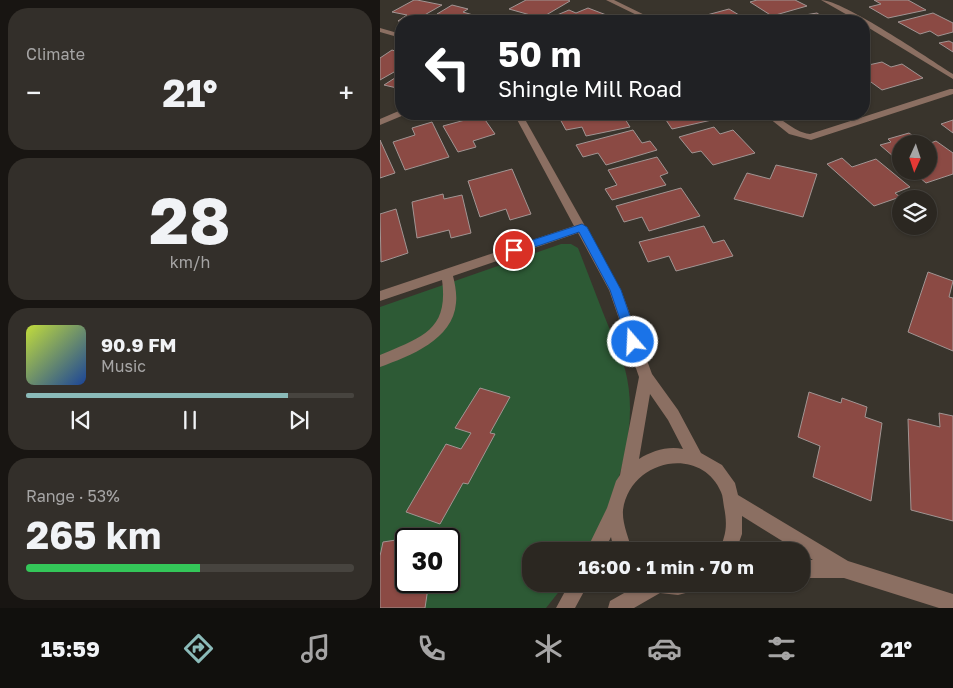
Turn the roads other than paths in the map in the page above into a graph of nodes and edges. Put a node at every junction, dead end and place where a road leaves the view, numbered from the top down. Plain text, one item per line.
1 (609, 0) edge
2 (824, 0) edge
3 (639, 15) edge
4 (851, 15) edge
5 (870, 26) edge
6 (380, 30) edge
7 (395, 34) edge
8 (953, 76) edge
9 (953, 91) edge
10 (395, 116) edge
11 (870, 119) edge
12 (521, 120) edge
13 (775, 120) edge
14 (868, 120) edge
15 (380, 122) edge
16 (582, 227) junction
17 (447, 272) junction
18 (380, 296) edge
19 (380, 360) edge
20 (646, 377) junction
21 (695, 457) junction
22 (628, 477) junction
23 (734, 501) junction
24 (615, 510) junction
25 (599, 542) edge
26 (621, 542) edge
27 (732, 542) edge
28 (810, 569) edge
29 (844, 569) junction
30 (574, 592) edge
31 (644, 592) edge
32 (953, 603) edge
33 (565, 608) edge
34 (617, 608) edge

1 - 3 street
2 - 4 street
5 - 8 street
6 - 7 street
9 - 11 street
10 - 15 street
12 - 16 street
13 - 14 street
16 - 17 street
16 - 20 street
17 - 18 street
17 - 19 street
20 - 21 street
20 - 22 street
21 - 22 street
21 - 23 street
22 - 24 street
23 - 27 street
23 - 29 street
24 - 25 street
24 - 26 street
28 - 29 street
29 - 32 street
30 - 33 street
31 - 34 street

